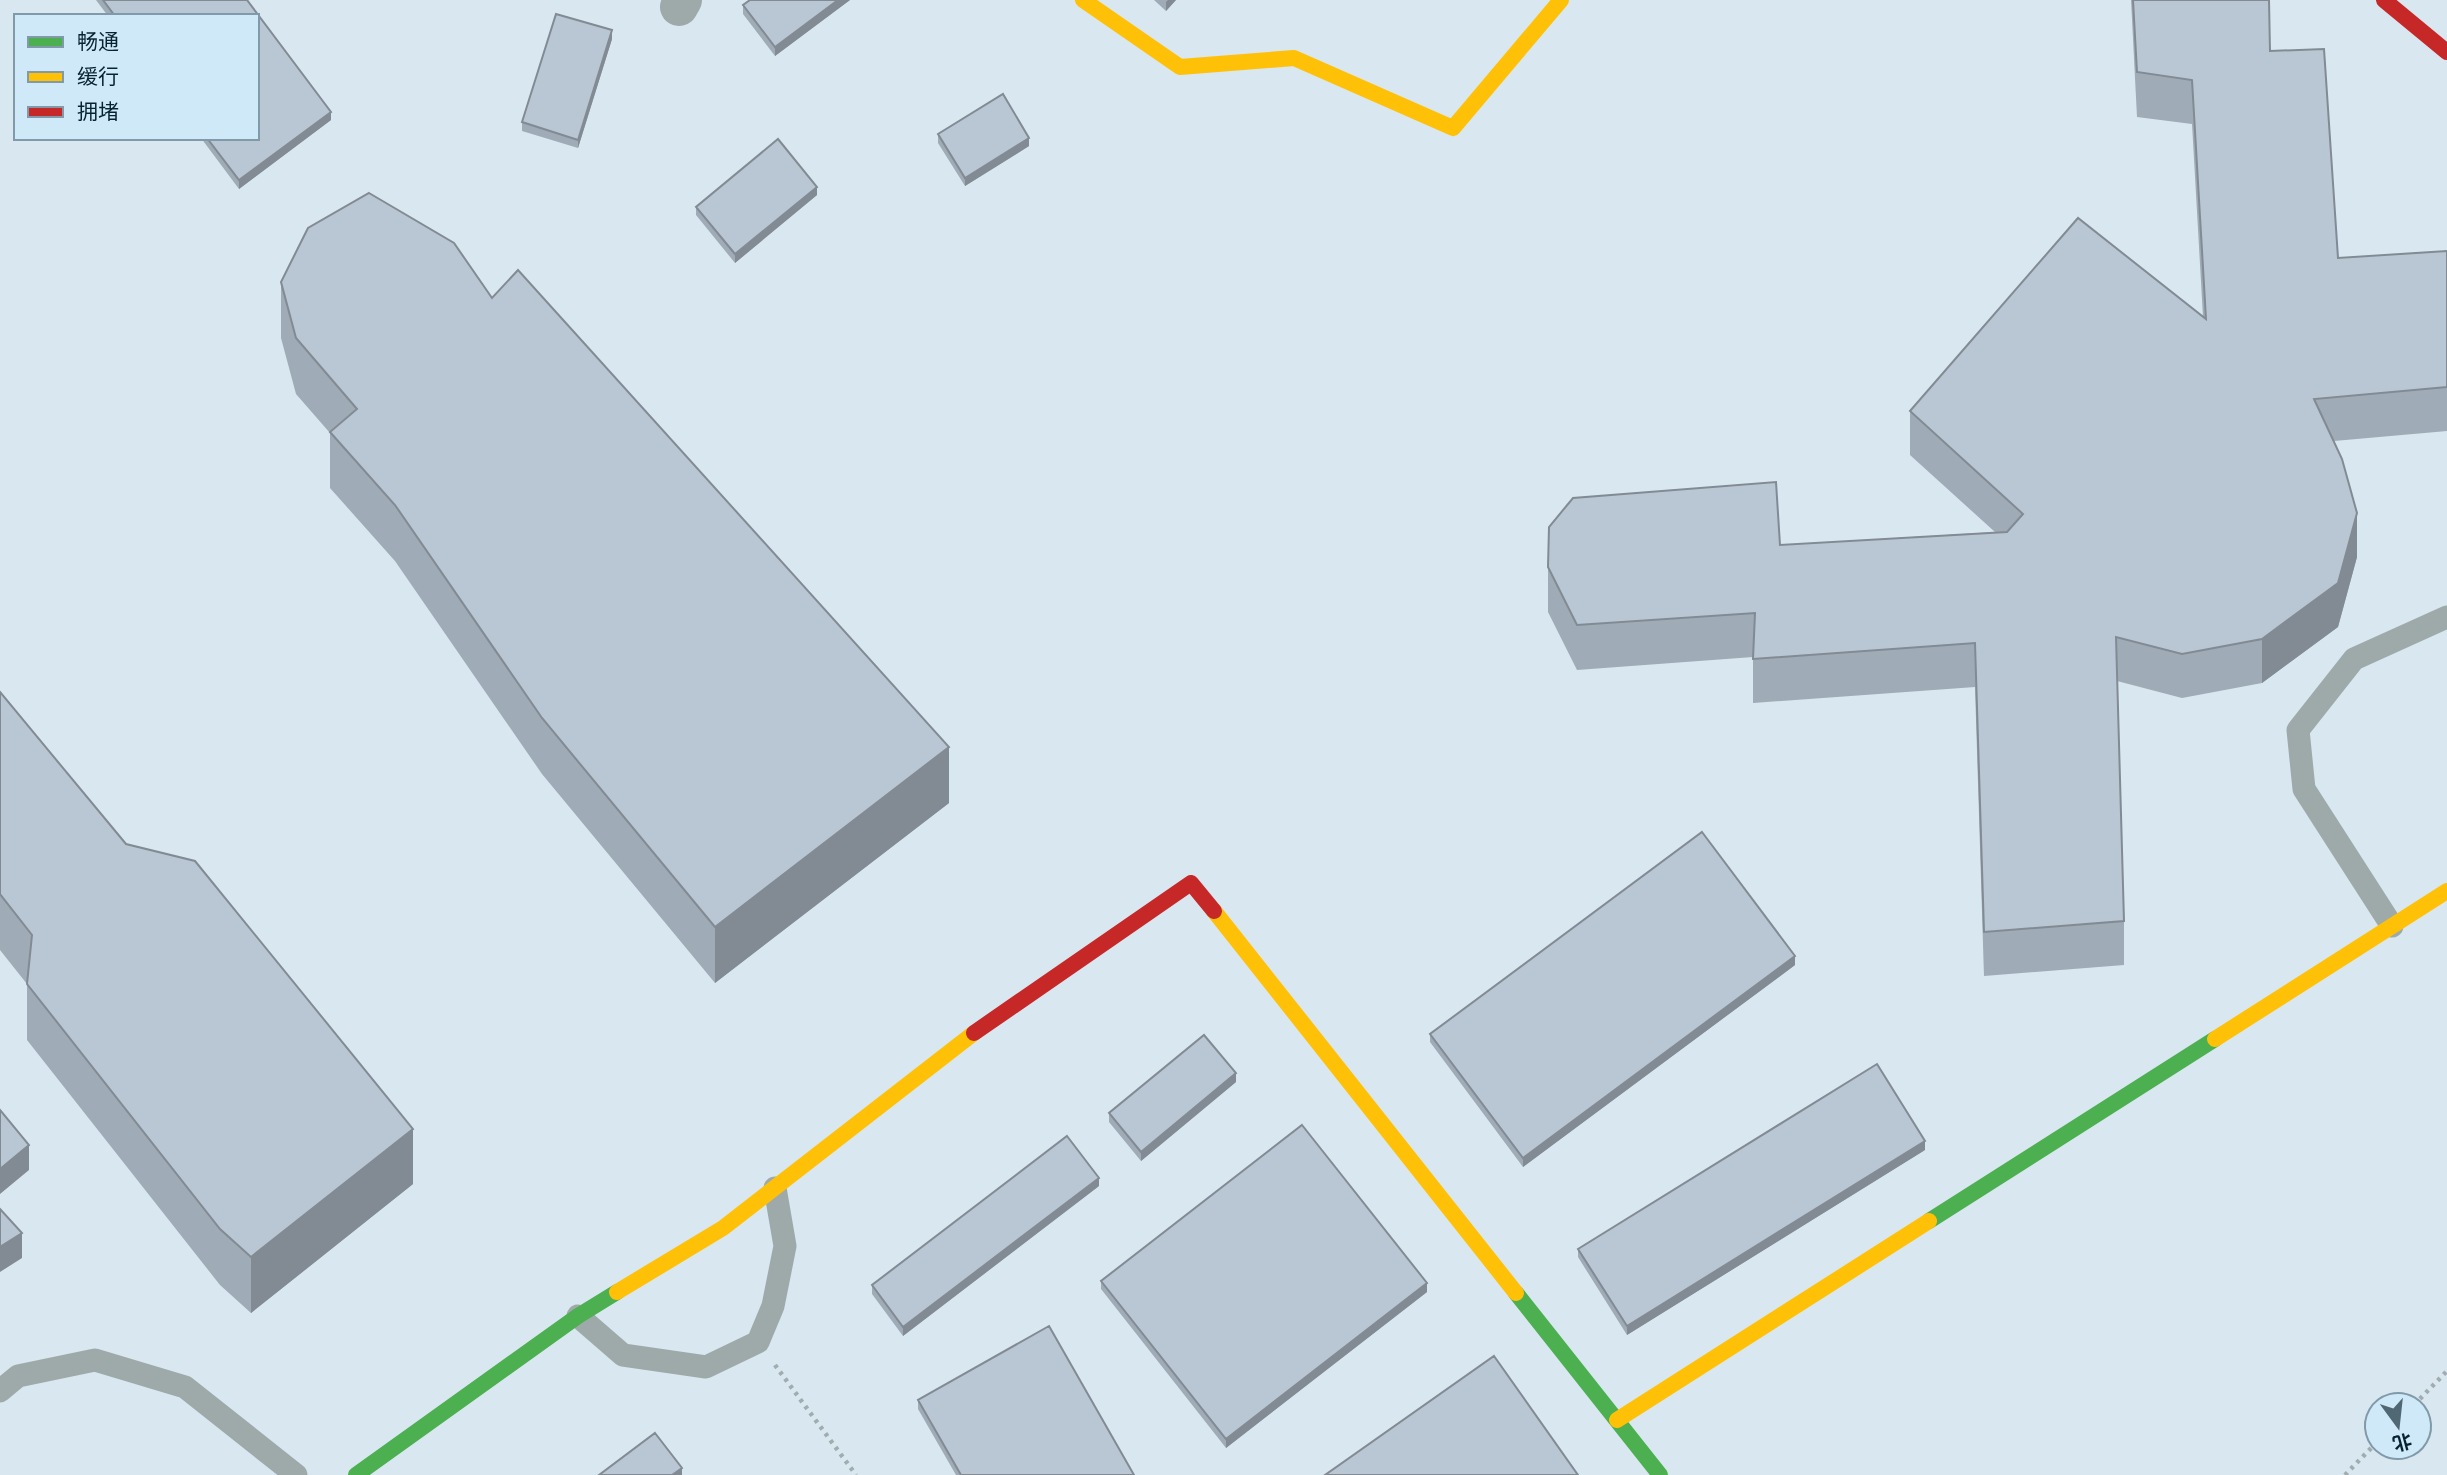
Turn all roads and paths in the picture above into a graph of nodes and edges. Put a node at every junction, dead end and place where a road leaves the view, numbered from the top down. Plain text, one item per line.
1 (1083, 0) edge
2 (1562, 0) edge
3 (2384, 0) edge
4 (2447, 52) edge
5 (2447, 617) edge
6 (2447, 891) edge
7 (2392, 926) junction
8 (775, 1188) junction
9 (578, 1317) junction
10 (758, 1342) junction
11 (2447, 1371) edge
12 (0, 1391) edge
13 (2428, 1391) edge
14 (1617, 1420) junction
15 (2363, 1456) edge
16 (296, 1475) edge
17 (356, 1475) edge
18 (856, 1475) edge
19 (1660, 1475) edge
20 (2345, 1475) edge

1 - 2 street
3 - 4 street
5 - 7 lane
6 - 7 street
7 - 14 street
8 - 9 street
8 - 10 lane
8 - 14 street
9 - 10 lane
9 - 17 street
10 - 18 path
11 - 13 path
12 - 16 lane
14 - 19 street
15 - 20 path

